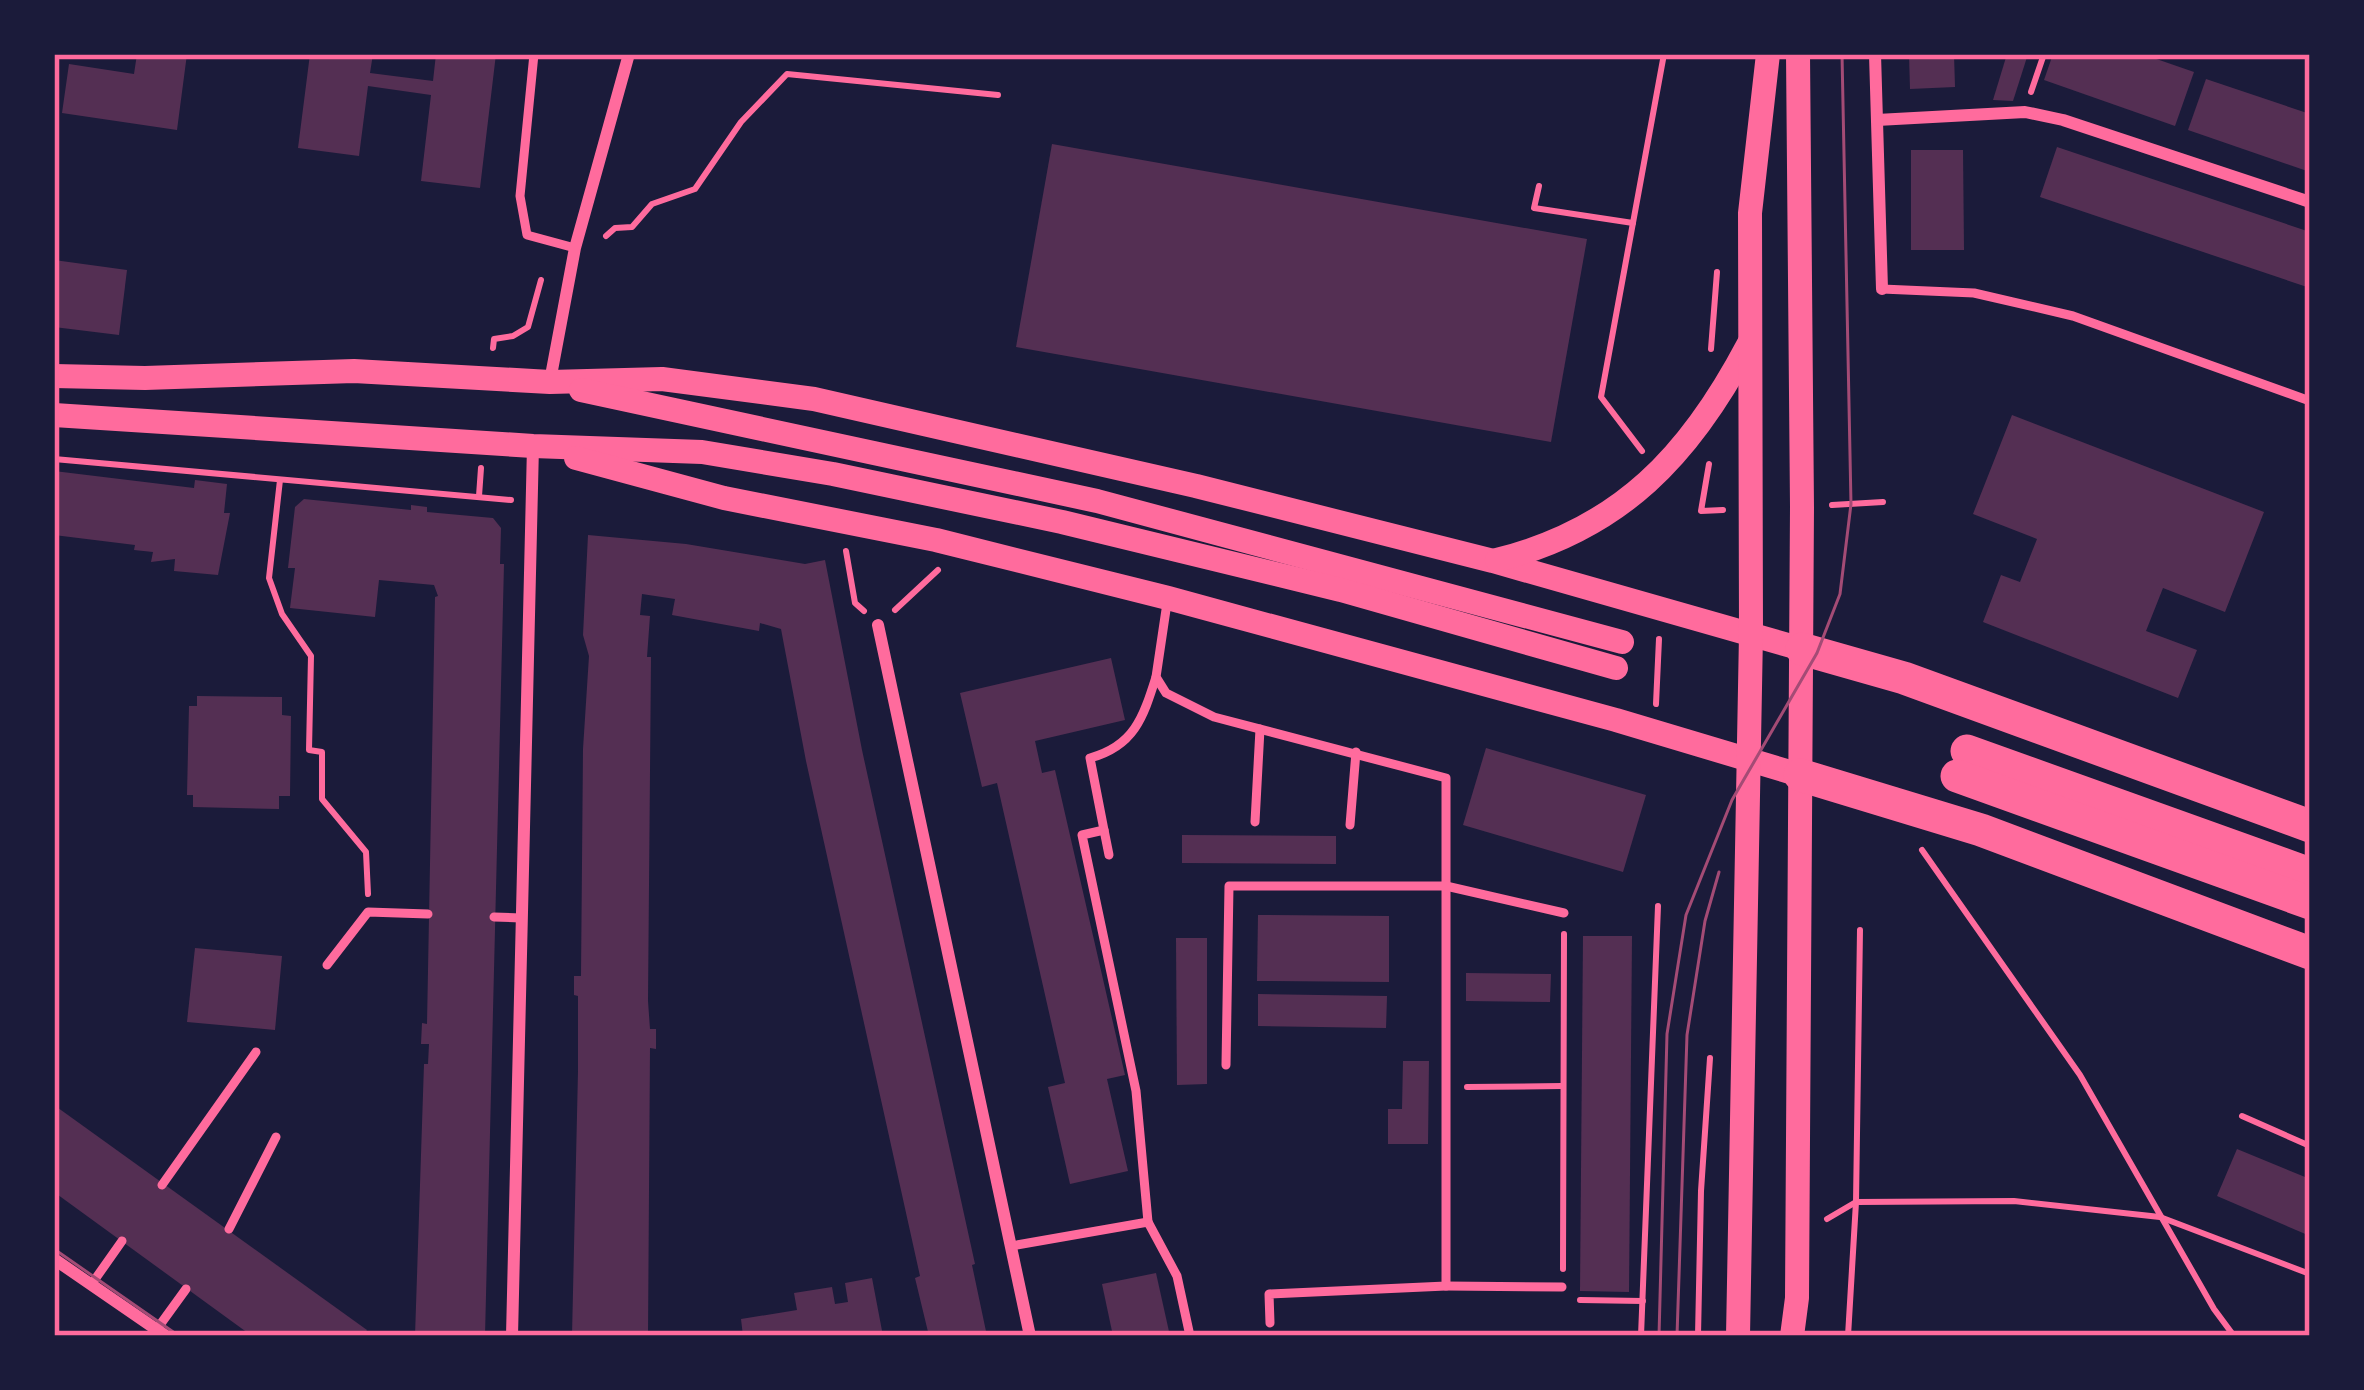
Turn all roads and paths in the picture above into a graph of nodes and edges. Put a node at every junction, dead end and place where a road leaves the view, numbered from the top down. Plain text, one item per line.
1 (534, 54) edge
2 (629, 54) edge
3 (1664, 54) edge
4 (1768, 54) edge
5 (1798, 54) edge
6 (1875, 54) edge
7 (2044, 54) edge
8 (998, 95) dead end
9 (2025, 112) junction
10 (1877, 120) junction
11 (1539, 186) dead end
12 (2310, 202) edge
13 (1633, 223) junction
14 (551, 242) junction
15 (575, 248) junction
16 (1882, 290) joint
17 (1751, 338) junction
18 (492, 355) dead end
19 (54, 376) edge
20 (550, 382) junction
21 (2310, 401) edge
22 (54, 416) edge
23 (533, 446) junction
24 (54, 458) edge
25 (1658, 472) junction
26 (280, 480) junction
27 (532, 503) junction
28 (963, 547) junction
29 (847, 559) dead end
30 (1493, 561) junction
31 (1168, 598) junction
32 (855, 603) dead end
33 (1660, 608) junction
34 (878, 625) joint
35 (1751, 634) junction
36 (1622, 642) dead end
37 (1802, 649) junction
38 (1616, 668) dead end
39 (1156, 676) junction
40 (1259, 729) junction
41 (1655, 732) junction
42 (1356, 752) junction
43 (1748, 759) junction
44 (1800, 775) junction
45 (1255, 822) dead end
46 (1350, 825) dead end
47 (2310, 826) edge
48 (1104, 830) junction
49 (1917, 842) dead end
50 (1109, 855) dead end
51 (2310, 874) edge
52 (1446, 886) junction
53 (2310, 903) edge
54 (1658, 906) dead end
55 (368, 912) junction
56 (1564, 913) joint
57 (428, 914) dead end
58 (494, 916) dead end
59 (520, 917) junction
60 (1860, 930) dead end
61 (2310, 953) edge
62 (327, 965) dead end
63 (256, 1052) dead end
64 (1710, 1058) dead end
65 (1226, 1064) dead end
66 (1563, 1086) junction
67 (1445, 1088) junction
68 (2242, 1116) dead end
69 (276, 1137) dead end
70 (2310, 1146) edge
71 (162, 1185) dead end
72 (1856, 1202) junction
73 (2160, 1217) junction
74 (1148, 1222) junction
75 (229, 1229) dead end
76 (1798, 1236) junction
77 (122, 1241) dead end
78 (1010, 1246) junction
79 (54, 1258) edge
80 (2310, 1274) edge
81 (91, 1286) junction
82 (1446, 1286) junction
83 (1562, 1287) junction
84 (186, 1289) dead end
85 (1643, 1301) junction
86 (1270, 1323) dead end
87 (162, 1332) edge
88 (512, 1336) edge
89 (1030, 1336) edge
90 (1190, 1336) edge
91 (1641, 1336) edge
92 (1698, 1336) edge
93 (1738, 1336) edge
94 (1792, 1336) edge
95 (1848, 1336) edge
96 (2234, 1336) edge

1 - 14 lane
2 - 15 street
3 - 13 path
4 - 17 main road
5 - 37 main road
6 - 10 street
7 - 9 path
8 - 15 path
9 - 10 street
9 - 12 street
10 - 16 street
11 - 13 path
13 - 25 path
14 - 15 lane
14 - 18 path
15 - 20 street
16 - 21 lane
17 - 25 main road
17 - 35 main road
19 - 20 main road
20 - 30 main road
20 - 36 main road
22 - 23 main road
23 - 27 street
23 - 28 main road
23 - 38 main road
24 - 26 path
25 - 30 main road
26 - 27 path
26 - 55 path
27 - 59 street
28 - 31 main road
28 - 34 path
29 - 32 path
30 - 33 main road
31 - 39 lane
31 - 41 main road
33 - 35 main road
33 - 41 path
34 - 78 street
35 - 37 main road
35 - 43 main road
37 - 44 main road
37 - 47 highway
39 - 40 lane
39 - 48 lane
40 - 42 lane
40 - 45 lane
41 - 43 main road
42 - 46 lane
42 - 52 lane
43 - 44 main road
43 - 93 main road
44 - 61 highway
44 - 76 main road
48 - 50 lane
48 - 74 lane
49 - 73 path
51 - 53 highway
52 - 56 lane
52 - 65 lane
52 - 67 lane
54 - 85 path
55 - 57 lane
55 - 62 lane
56 - 66 path
58 - 59 lane
59 - 88 street
60 - 72 path
63 - 71 lane
64 - 92 path
66 - 67 path
66 - 83 path
67 - 82 lane
68 - 70 path
69 - 75 lane
72 - 73 path
72 - 76 path
72 - 95 path
73 - 80 path
73 - 96 path
74 - 78 lane
74 - 90 lane
76 - 94 main road
77 - 81 lane
78 - 89 street
79 - 81 street
81 - 87 street
82 - 83 lane
82 - 86 lane
83 - 85 path
84 - 87 lane
85 - 91 path

